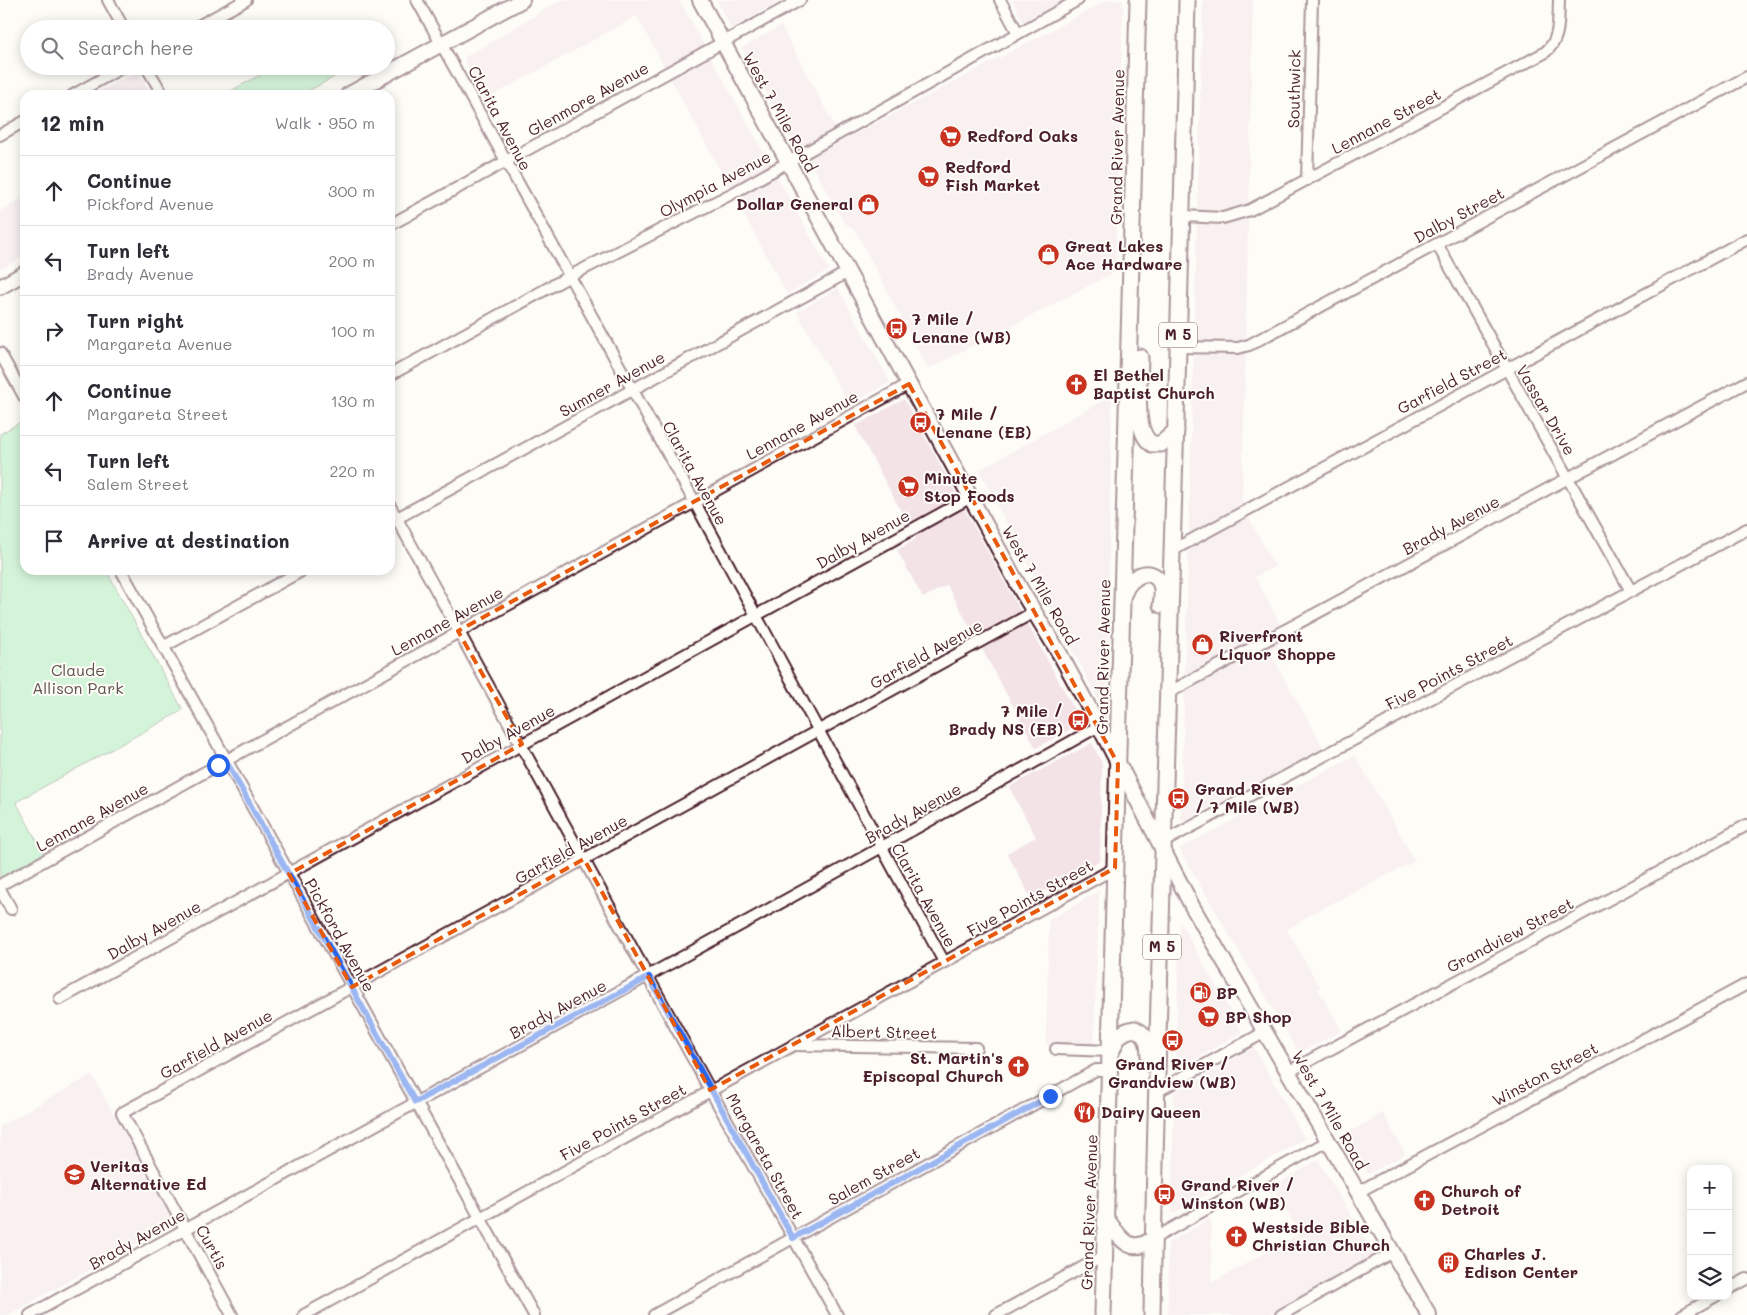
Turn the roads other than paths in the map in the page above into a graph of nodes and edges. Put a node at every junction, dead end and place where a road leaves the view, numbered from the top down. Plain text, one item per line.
1 (108, 0) edge
2 (246, 0) edge
3 (417, 0) edge
4 (522, 0) edge
5 (700, 0) edge
6 (800, 0) edge
7 (1000, 0) edge
8 (1078, 0) edge
9 (1138, 0) edge
10 (1178, 0) edge
11 (1187, 0) edge
12 (1312, 0) edge
13 (1559, 0) edge
14 (119, 20) edge
15 (209, 20) edge
16 (1018, 33) junction
17 (722, 42) junction
18 (442, 43) junction
19 (1186, 56) junction
20 (395, 69) edge
21 (109, 75) edge
22 (151, 75) edge
23 (384, 75) edge
24 (1747, 77) edge
25 (82, 90) edge
26 (160, 90) edge
27 (357, 90) edge
28 (20, 124) edge
29 (0, 135) edge
30 (506, 161) junction
31 (787, 161) junction
32 (1307, 180) junction
33 (1183, 216) junction
34 (395, 222) edge
35 (1747, 239) edge
36 (1437, 244) junction
37 (848, 272) junction
38 (20, 276) edge
39 (570, 276) junction
40 (0, 287) edge
41 (1132, 289) junction
42 (1178, 347) junction
43 (0, 353) edge
44 (1506, 369) junction
45 (395, 372) edge
46 (1747, 382) edge
47 (909, 384) junction
48 (20, 389) edge
49 (631, 390) junction
50 (1176, 431) junction
51 (1568, 479) junction
52 (971, 497) junction
53 (694, 501) junction
54 (395, 519) edge
55 (395, 523) edge
56 (1747, 529) edge
57 (1173, 550) junction
58 (124, 575) edge
59 (294, 575) edge
60 (1631, 591) junction
61 (1122, 600) junction
62 (1034, 612) junction
63 (755, 616) junction
64 (458, 631) junction
65 (163, 647) junction
66 (1170, 652) junction
67 (1168, 693) junction
68 (1099, 726) junction
69 (818, 731) junction
70 (522, 744) junction
71 (226, 761) junction
72 (1118, 764) junction
73 (1747, 825) edge
74 (1165, 848) junction
75 (881, 849) junction
76 (584, 859) junction
77 (1115, 868) junction
78 (289, 874) junction
79 (0, 884) edge
80 (0, 890) edge
81 (11, 909) dead end
82 (944, 962) junction
83 (649, 977) junction
84 (1747, 984) edge
85 (352, 987) junction
86 (60, 999) dead end
87 (1264, 1032) junction
88 (792, 1045) junction
89 (976, 1048) dead end
90 (1056, 1049) dead end
91 (1111, 1051) junction
92 (1111, 1070) junction
93 (1288, 1072) junction
94 (710, 1090) junction
95 (1156, 1092) junction
96 (415, 1102) junction
97 (122, 1113) joint
98 (1328, 1141) junction
99 (1358, 1192) junction
100 (480, 1218) junction
101 (1107, 1220) junction
102 (185, 1229) junction
103 (793, 1238) junction
104 (1153, 1239) junction
105 (1393, 1252) junction
106 (1105, 1255) junction
107 (1747, 1279) edge
108 (1732, 1288) edge
109 (1709, 1300) edge
110 (30, 1315) edge
111 (232, 1315) edge
112 (304, 1315) edge
113 (534, 1315) edge
114 (654, 1315) edge
115 (837, 1315) edge
116 (996, 1315) edge
117 (1103, 1315) edge
118 (1152, 1315) edge
119 (1280, 1315) edge
120 (1429, 1315) edge
121 (1682, 1315) edge

1 - 14 street
2 - 15 street
3 - 18 street, Clarita Avenue
4 - 18 main road
5 - 17 main road, West 7 Mile Road
6 - 17 street, Glenmore Avenue
7 - 16 street
8 - 16 street, Olympia Avenue
9 - 41 main road, Grand River Avenue
10 - 19 main road
11 - 19 main road, M 5
12 - 32 street, Southwick
13 - 32 street, Lennane Street
16 - 31 street, Olympia Avenue
17 - 30 street, Glenmore Avenue
17 - 31 main road, West 7 Mile Road
18 - 20 main road
18 - 30 street, Clarita Avenue
19 - 33 main road, M 5
21 - 25 street
22 - 26 street
23 - 27 main road
24 - 36 street, Dalby Street
28 - 29 street
30 - 34 street, Glenmore Avenue
30 - 39 street, Clarita Avenue
31 - 37 main road, West 7 Mile Road
31 - 39 street, Olympia Avenue
32 - 33 street, Lennane Street
33 - 42 main road, M 5
35 - 44 street, Garfield Street
36 - 42 street, Dalby Street
36 - 44 street, Vassar Drive
37 - 47 main road, West 7 Mile Road
37 - 49 street, Sumner Avenue
38 - 40 main road
39 - 45 street, Olympia Avenue
39 - 49 street, Clarita Avenue
41 - 50 main road
41 - 61 main road, Grand River Avenue
42 - 50 main road, M 5
43 - 48 street
44 - 51 street, Vassar Drive
44 - 57 street, Garfield Street
46 - 51 street, Brady Avenue
47 - 52 main road, West 7 Mile Road
47 - 53 street, Lennane Avenue
49 - 53 street, Clarita Avenue
49 - 54 street, Sumner Avenue
50 - 57 main road, M 5
51 - 60 street, Vassar Drive
51 - 67 street, Brady Avenue
52 - 62 main road, West 7 Mile Road
52 - 63 street, Dalby Avenue
53 - 63 street, Clarita Avenue
53 - 64 street, Lennane Avenue
55 - 64 street, Margareta Street
56 - 60 street, Five Points Street
57 - 66 main road, M 5
58 - 65 street, Pickford Avenue
59 - 65 street
60 - 74 street, Five Points Street
61 - 66 main road
61 - 72 main road, Grand River Avenue
62 - 68 main road, West 7 Mile Road
62 - 69 street, Garfield Avenue
63 - 69 street, Clarita Avenue
63 - 70 street, Dalby Avenue
64 - 70 street, Margareta Street
64 - 71 street, Lennane Avenue
65 - 71 street, Pickford Avenue
66 - 67 main road, M 5
67 - 74 main road, M 5
68 - 72 main road, West 7 Mile Road
68 - 75 street, Brady Avenue
69 - 75 street, Clarita Avenue
69 - 76 street, Garfield Avenue
70 - 76 street, Margareta Street
70 - 78 street, Dalby Avenue
71 - 78 street, Pickford Avenue
71 - 79 street, Lennane Avenue
72 - 74 main road, West 7 Mile Road
72 - 77 main road, Grand River Avenue
73 - 93 street, Grandview Street
74 - 87 main road, West 7 Mile Road
74 - 95 main road, M 5
75 - 82 street, Clarita Avenue
75 - 83 street, Brady Avenue
76 - 83 street, Margareta Street
76 - 85 street, Garfield Avenue
77 - 82 street, Five Points Street
77 - 91 main road, Grand River Avenue
78 - 85 street, Pickford Avenue
78 - 86 street, Dalby Avenue
80 - 81 street
82 - 88 street, Five Points Street
83 - 94 street, Margareta Street
83 - 96 street, Brady Avenue
84 - 99 street, Winston Street
85 - 96 street, Pickford Avenue
85 - 97 street, Garfield Avenue
87 - 93 main road, West 7 Mile Road
87 - 95 street
88 - 89 street, Albert Street
88 - 94 street, Five Points Street
90 - 91 street
91 - 92 main road, Grand River Avenue
91 - 95 main road
92 - 101 main road, Grand River Avenue
92 - 103 street, Salem Street
93 - 98 main road, West 7 Mile Road
94 - 100 street, Five Points Street
94 - 103 street, Margareta Street
95 - 104 main road, M 5
96 - 100 street, Pickford Avenue
96 - 102 street, Brady Avenue
97 - 102 street, Curtis
98 - 99 main road, West 7 Mile Road
98 - 104 street
99 - 105 main road, West 7 Mile Road
100 - 112 street, Five Points Street
100 - 113 street, Pickford Avenue
101 - 104 main road
101 - 106 main road, Grand River Avenue
102 - 110 street, Brady Avenue
102 - 111 street, Curtis
103 - 114 street, Salem Street
103 - 115 street, Margareta Street
104 - 118 main road, M 5
105 - 119 street
105 - 120 main road, West 7 Mile Road
106 - 116 street
106 - 117 main road, Grand River Avenue
107 - 108 street
109 - 121 street

